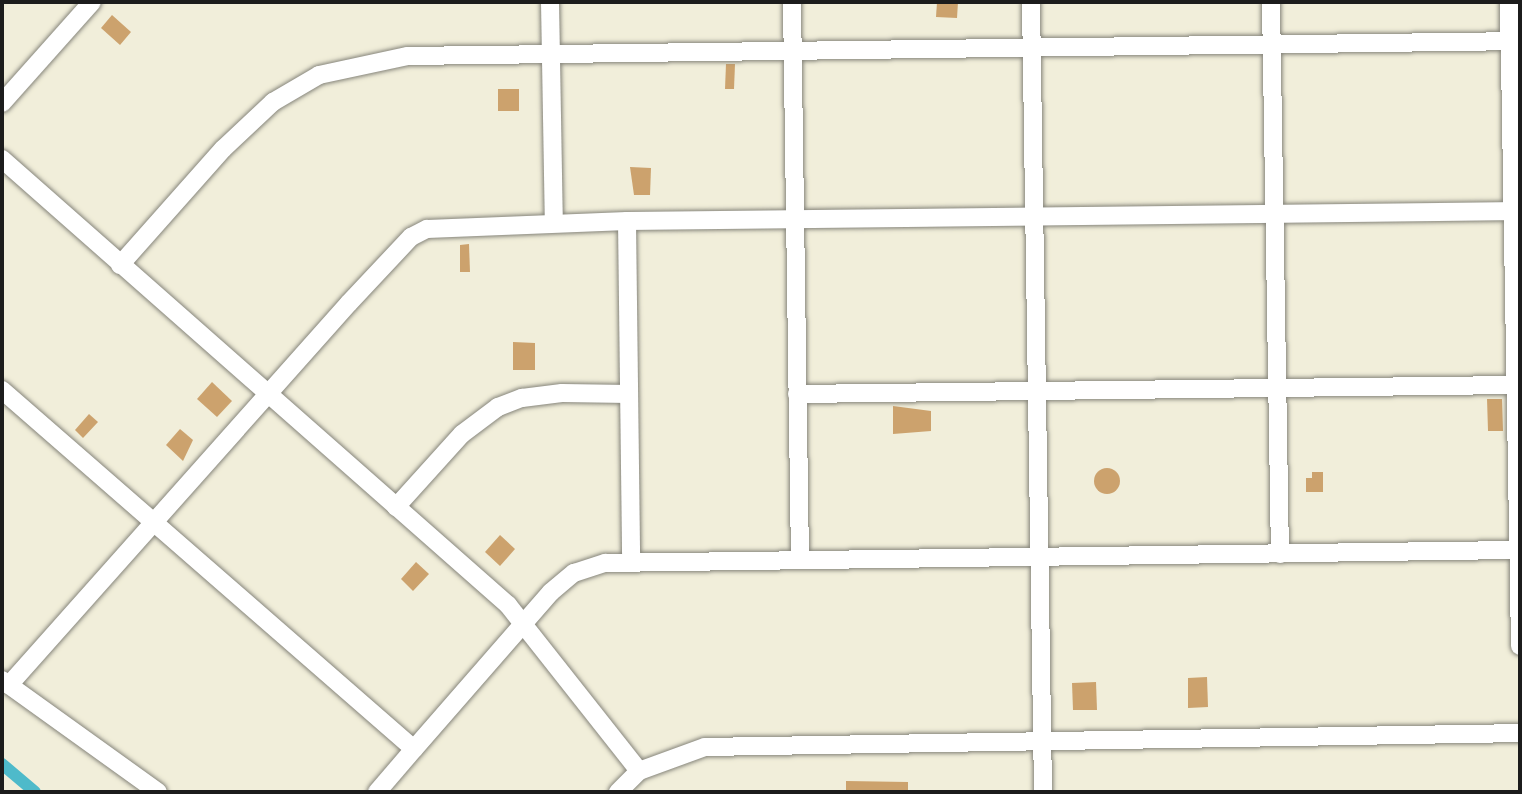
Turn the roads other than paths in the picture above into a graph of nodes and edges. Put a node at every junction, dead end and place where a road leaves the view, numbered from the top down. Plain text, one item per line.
1 (92, 2) edge
2 (550, 2) edge
3 (792, 2) edge
4 (1031, 2) edge
5 (1271, 2) edge
6 (1509, 2) edge
7 (1515, 41) edge
8 (1271, 44) junction
9 (1031, 46) junction
10 (793, 51) junction
11 (551, 54) junction
12 (2, 103) edge
13 (2, 159) edge
14 (1517, 211) edge
15 (1275, 215) junction
16 (1034, 217) junction
17 (795, 220) junction
18 (627, 221) junction
19 (554, 223) junction
20 (120, 265) junction
21 (1276, 385) junction
22 (1516, 385) junction
23 (1036, 389) junction
24 (2, 390) edge
25 (267, 393) junction
26 (629, 394) junction
27 (797, 394) junction
28 (396, 507) junction
29 (151, 521) junction
30 (1517, 550) junction
31 (1280, 554) junction
32 (1039, 556) junction
33 (800, 560) junction
34 (631, 561) junction
35 (524, 620) junction
36 (1520, 646) edge
37 (6, 683) edge
38 (1520, 733) edge
39 (1043, 741) junction
40 (414, 749) junction
41 (639, 771) junction
42 (158, 792) edge
43 (377, 792) edge
44 (618, 792) edge
45 (1043, 792) edge

1 - 12 street
2 - 11 street
3 - 10 street
4 - 9 street
5 - 8 street
6 - 7 street
7 - 8 street
7 - 14 street
8 - 9 street
8 - 15 street
9 - 10 street
9 - 16 street
10 - 11 street
10 - 17 street
11 - 19 street
11 - 20 street
13 - 20 street
14 - 15 street
14 - 22 street
15 - 16 street
15 - 21 street
16 - 17 street
16 - 23 street
17 - 18 street
17 - 27 street
18 - 19 street
18 - 26 street
19 - 25 street
20 - 25 street
21 - 22 street
21 - 23 street
21 - 31 street
22 - 30 street
23 - 27 street
23 - 32 street
24 - 29 street
25 - 28 street
25 - 29 street
26 - 28 street
26 - 34 street
27 - 33 street
28 - 35 street
29 - 37 street
29 - 40 street
30 - 31 street
30 - 36 street
31 - 32 street
32 - 33 street
32 - 39 street
33 - 34 street
34 - 35 street
35 - 40 street
35 - 41 street
37 - 42 street
38 - 39 street
39 - 41 street
39 - 45 street
40 - 43 street
41 - 44 street

